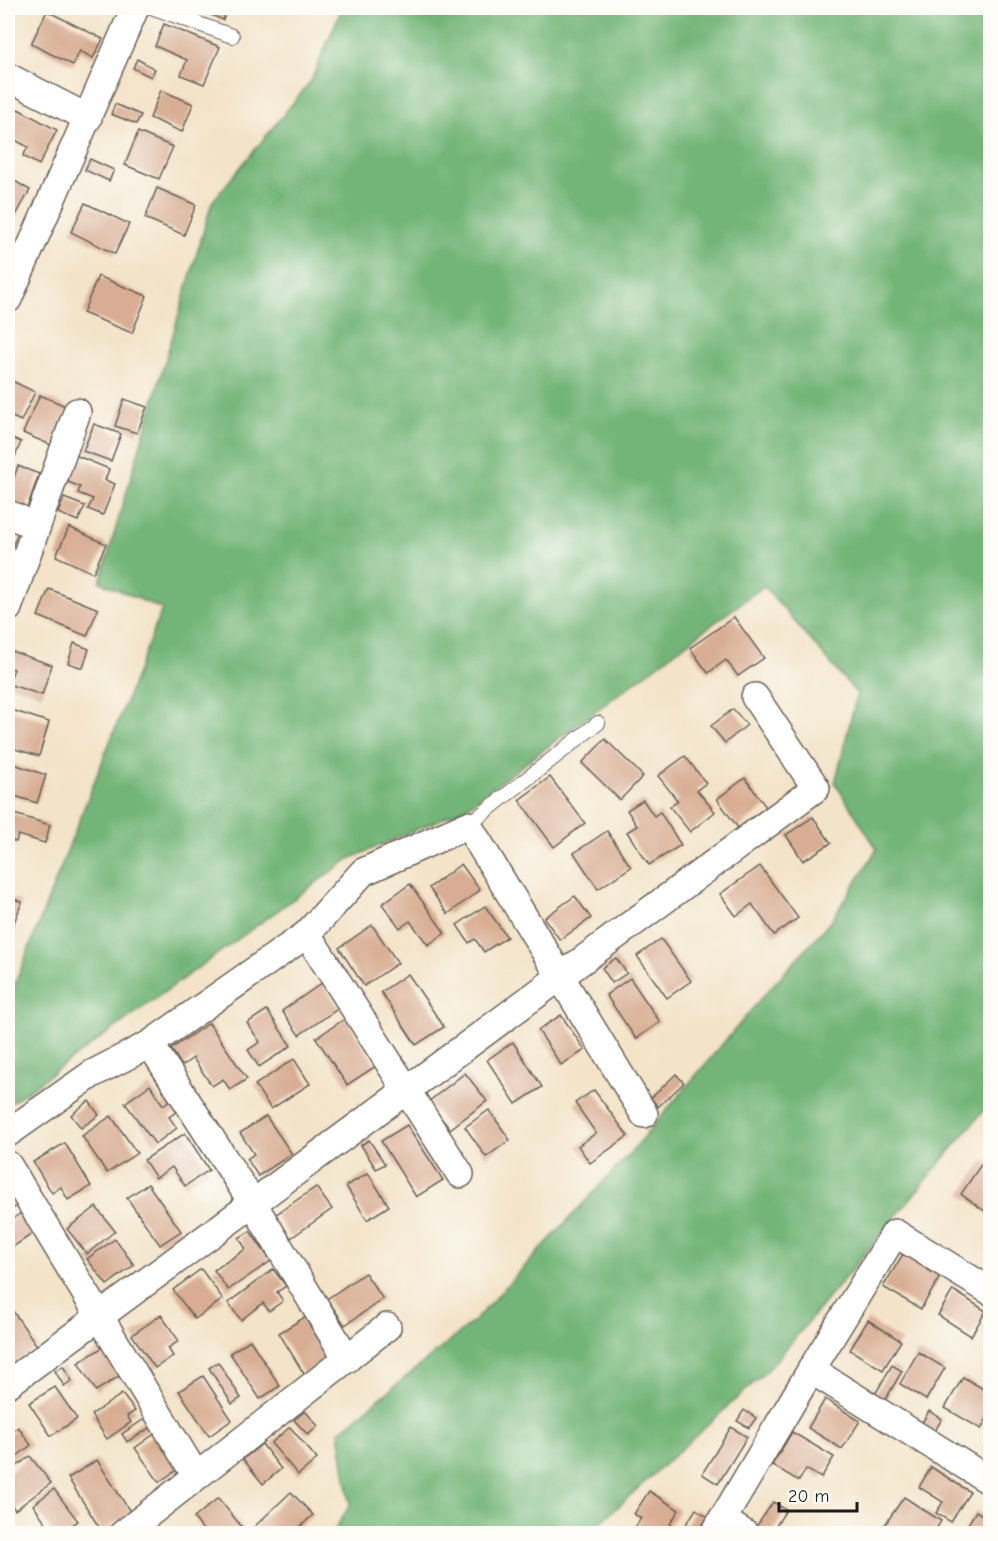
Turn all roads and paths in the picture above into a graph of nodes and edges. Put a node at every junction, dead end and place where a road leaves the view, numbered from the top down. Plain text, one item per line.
1 (135, 8) edge
2 (154, 8) edge
3 (232, 36) dead end
4 (8, 77) edge
5 (88, 118) junction
6 (16, 253) edge
7 (8, 299) edge
8 (77, 412) dead end
9 (8, 514) edge
10 (36, 526) junction
11 (8, 608) edge
12 (754, 697) dead end
13 (598, 723) dead end
14 (468, 825) junction
15 (307, 934) junction
16 (560, 976) junction
17 (150, 1044) junction
18 (406, 1088) junction
19 (645, 1114) dead end
20 (8, 1132) edge
21 (8, 1165) edge
22 (460, 1174) dead end
23 (252, 1202) junction
24 (990, 1292) edge
25 (99, 1317) junction
26 (387, 1327) dead end
27 (347, 1359) junction
28 (811, 1370) junction
29 (8, 1384) edge
30 (196, 1476) junction
31 (990, 1481) edge
32 (718, 1526) edge
33 (123, 1533) edge
34 (746, 1533) edge

1 - 5 street
2 - 3 lane
4 - 5 street
5 - 6 street
6 - 7 street
8 - 10 street
9 - 10 street
10 - 11 street
12 - 16 street
13 - 14 lane
14 - 15 street
14 - 16 street
15 - 17 street
15 - 18 street
16 - 18 street
16 - 19 street
17 - 20 street
17 - 23 street
18 - 22 street
18 - 23 street
21 - 25 street
23 - 25 street
23 - 27 street
24 - 28 street
25 - 29 street
25 - 30 street
26 - 27 street
27 - 30 street
28 - 31 street
28 - 32 street
30 - 33 street
32 - 34 street

